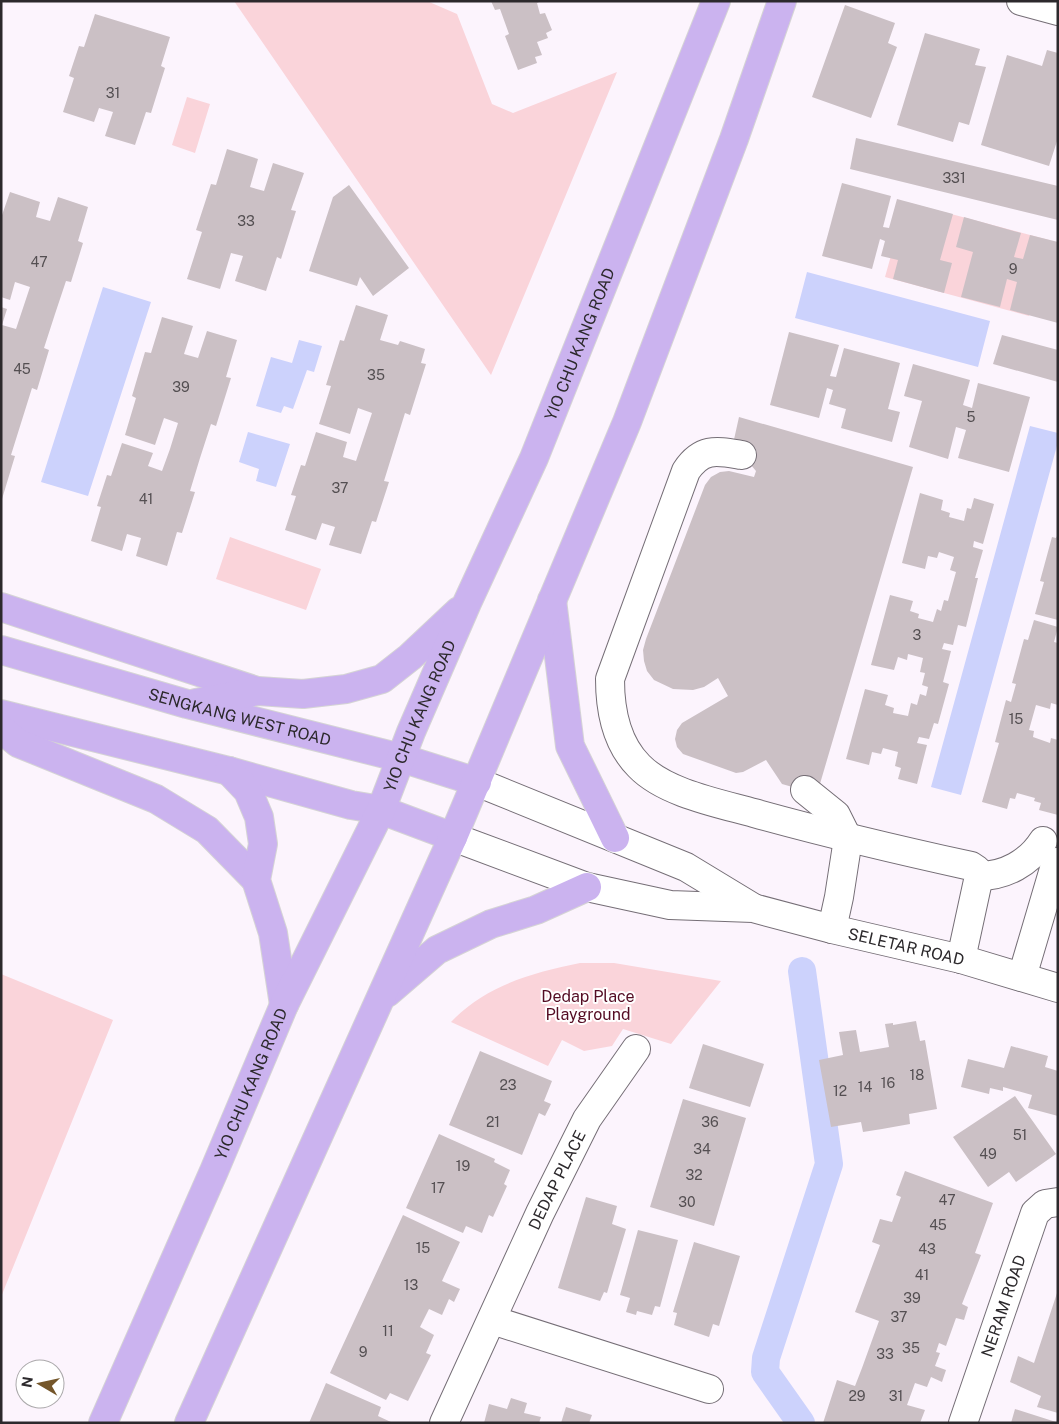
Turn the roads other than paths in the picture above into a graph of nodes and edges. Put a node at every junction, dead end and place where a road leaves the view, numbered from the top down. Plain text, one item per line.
1 (716, 1) edge
2 (782, 1) edge
3 (1021, 1) edge
4 (1058, 11) edge
5 (742, 455) dead end
6 (552, 598) junction
7 (467, 603) junction
8 (1, 608) edge
9 (1, 650) edge
10 (258, 691) junction
11 (187, 704) junction
12 (1, 714) edge
13 (1, 729) edge
14 (401, 758) junction
15 (229, 771) junction
16 (477, 782) junction
17 (805, 790) dead end
18 (381, 810) junction
19 (453, 837) junction
20 (615, 838) junction
21 (848, 839) junction
22 (979, 876) junction
23 (256, 880) junction
24 (587, 887) junction
25 (753, 908) junction
26 (832, 929) junction
27 (961, 959) junction
28 (1022, 977) junction
29 (1058, 988) edge
30 (382, 998) junction
31 (284, 1005) junction
32 (636, 1049) dead end
33 (1058, 1202) edge
34 (492, 1320) junction
35 (709, 1389) dead end
36 (103, 1423) edge
37 (189, 1423) edge
38 (444, 1423) edge
39 (963, 1423) edge

1 - 7 main road, YIO CHU KANG ROAD
2 - 6 main road
3 - 4 street
5 - 21 street
6 - 16 main road
6 - 20 main road
7 - 10 main road
7 - 14 main road, YIO CHU KANG ROAD
8 - 10 main road
9 - 11 main road, SENGKANG WEST ROAD
10 - 11 main road
11 - 14 main road, SENGKANG WEST ROAD
12 - 15 main road
13 - 23 main road
14 - 16 main road, SENGKANG WEST ROAD
14 - 18 main road, YIO CHU KANG ROAD
15 - 18 main road
15 - 23 main road
16 - 19 main road
16 - 20 street, SELETAR ROAD
17 - 21 street
18 - 19 main road
18 - 31 main road, YIO CHU KANG ROAD
19 - 24 street, SELETAR ROAD
19 - 30 main road
20 - 25 street, SELETAR ROAD
21 - 22 street
21 - 26 street
22 - 27 street
22 - 28 street
23 - 31 main road
24 - 25 street, SELETAR ROAD
24 - 30 main road
25 - 26 street, SELETAR ROAD
26 - 27 street, SELETAR ROAD
27 - 28 street, SELETAR ROAD
28 - 29 street, SELETAR ROAD
30 - 37 main road
31 - 36 main road, YIO CHU KANG ROAD
32 - 34 street, DEDAP PLACE
33 - 39 street, NERAM ROAD
34 - 35 street
34 - 38 street, DEDAP PLACE

